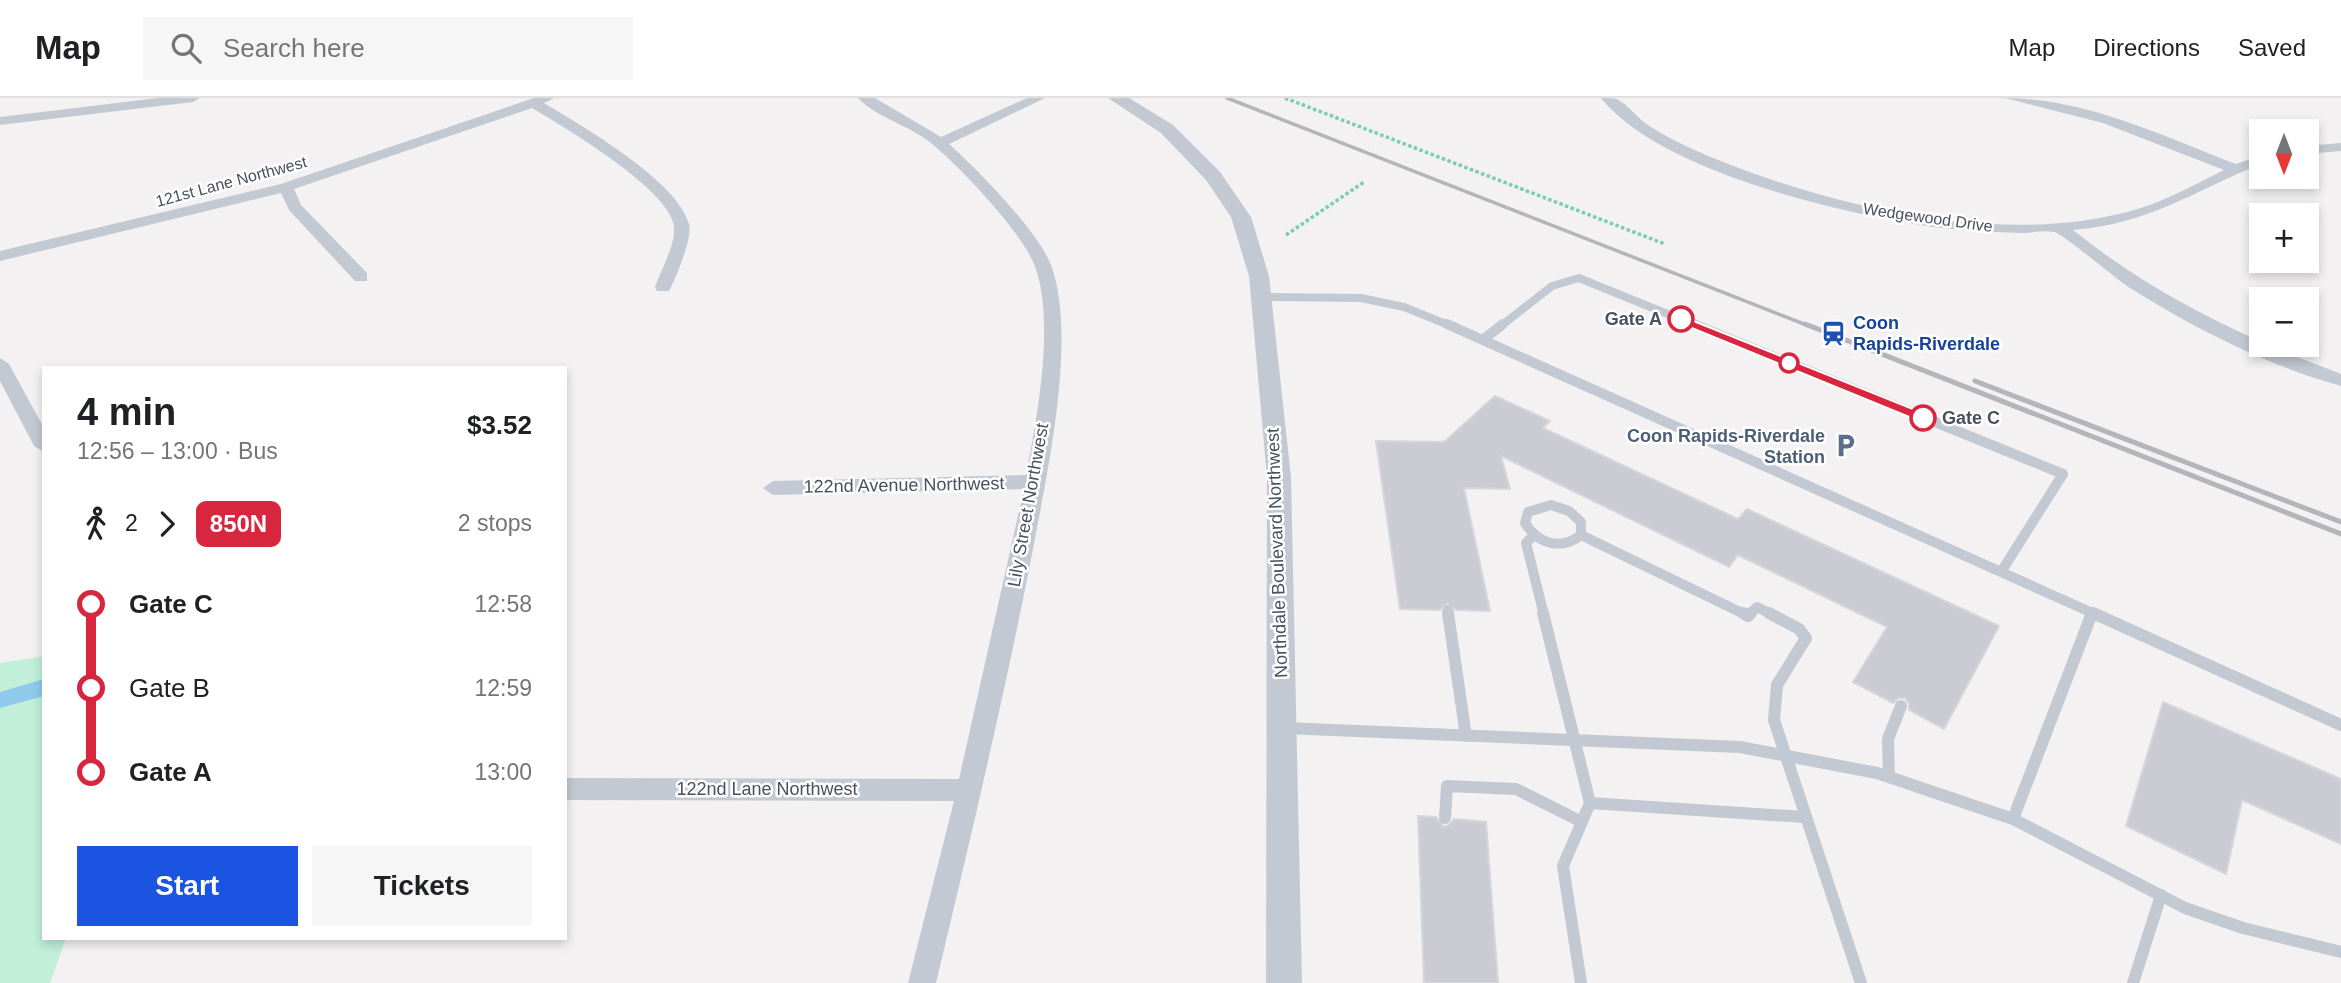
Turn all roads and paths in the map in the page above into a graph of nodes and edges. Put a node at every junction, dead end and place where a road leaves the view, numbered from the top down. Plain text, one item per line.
1 (193, 98) edge
2 (865, 98) edge
3 (1038, 98) edge
4 (1118, 98) edge
5 (1285, 98) edge
6 (1608, 98) edge
7 (2012, 98) edge
8 (541, 100) edge
9 (0, 121) edge
10 (939, 143) junction
11 (2341, 147) edge
12 (2319, 149) edge
13 (2249, 164) edge
14 (2235, 169) junction
15 (1364, 182) dead end
16 (286, 187) junction
17 (2061, 228) junction
18 (1286, 235) dead end
19 (1665, 244) dead end
20 (0, 256) edge
21 (361, 277) dead end
22 (663, 288) dead end
23 (1262, 297) junction
24 (1484, 339) junction
25 (0, 364) edge
26 (2341, 380) edge
27 (42, 442) edge
28 (1035, 482) junction
29 (773, 488) dead end
30 (1581, 535) junction
31 (1533, 536) junction
32 (2001, 572) junction
33 (1448, 610) dead end
34 (2092, 613) junction
35 (1900, 706) dead end
36 (2341, 724) edge
37 (1282, 728) junction
38 (1466, 736) junction
39 (1575, 740) junction
40 (1784, 755) junction
41 (1889, 777) junction
42 (567, 789) edge
43 (970, 790) junction
44 (1590, 803) junction
45 (1804, 817) junction
46 (1446, 818) dead end
47 (2013, 819) junction
48 (1582, 822) junction
49 (2161, 895) junction
50 (2341, 951) edge
51 (922, 983) edge
52 (1284, 983) edge
53 (1581, 983) edge
54 (1861, 983) edge
55 (2133, 983) edge

1 - 9 street
2 - 10 street, Lily Street Northwest
3 - 10 street
4 - 23 street, Northdale Boulevard Northwest
5 - 19 path
6 - 17 street, Wedgewood Drive
7 - 14 street
8 - 16 street, 121st Lane Northwest
8 - 22 street
10 - 28 street, Lily Street Northwest
11 - 12 street
13 - 14 street, Wedgewood Drive
14 - 17 street, Wedgewood Drive
15 - 18 path
16 - 20 street, 121st Lane Northwest
16 - 21 street
17 - 26 street
23 - 24 lane
23 - 37 street, Northdale Boulevard Northwest
24 - 32 lane
24 - 32 lane
25 - 27 street
28 - 29 street, 122nd Avenue Northwest
28 - 43 street, Lily Street Northwest
30 - 31 lane
30 - 31 lane
30 - 40 lane
31 - 39 lane
32 - 34 lane
33 - 38 lane
34 - 36 lane
34 - 47 lane
35 - 41 lane
37 - 38 lane
37 - 52 street, Northdale Boulevard Northwest
38 - 39 lane
39 - 40 lane
39 - 44 lane
40 - 41 lane
40 - 45 lane
41 - 47 lane
42 - 43 street, 122nd Lane Northwest
43 - 51 street, Lily Street Northwest
44 - 45 lane
44 - 48 lane
45 - 54 lane
46 - 48 lane
47 - 49 lane
48 - 53 lane
49 - 50 lane
49 - 55 lane

